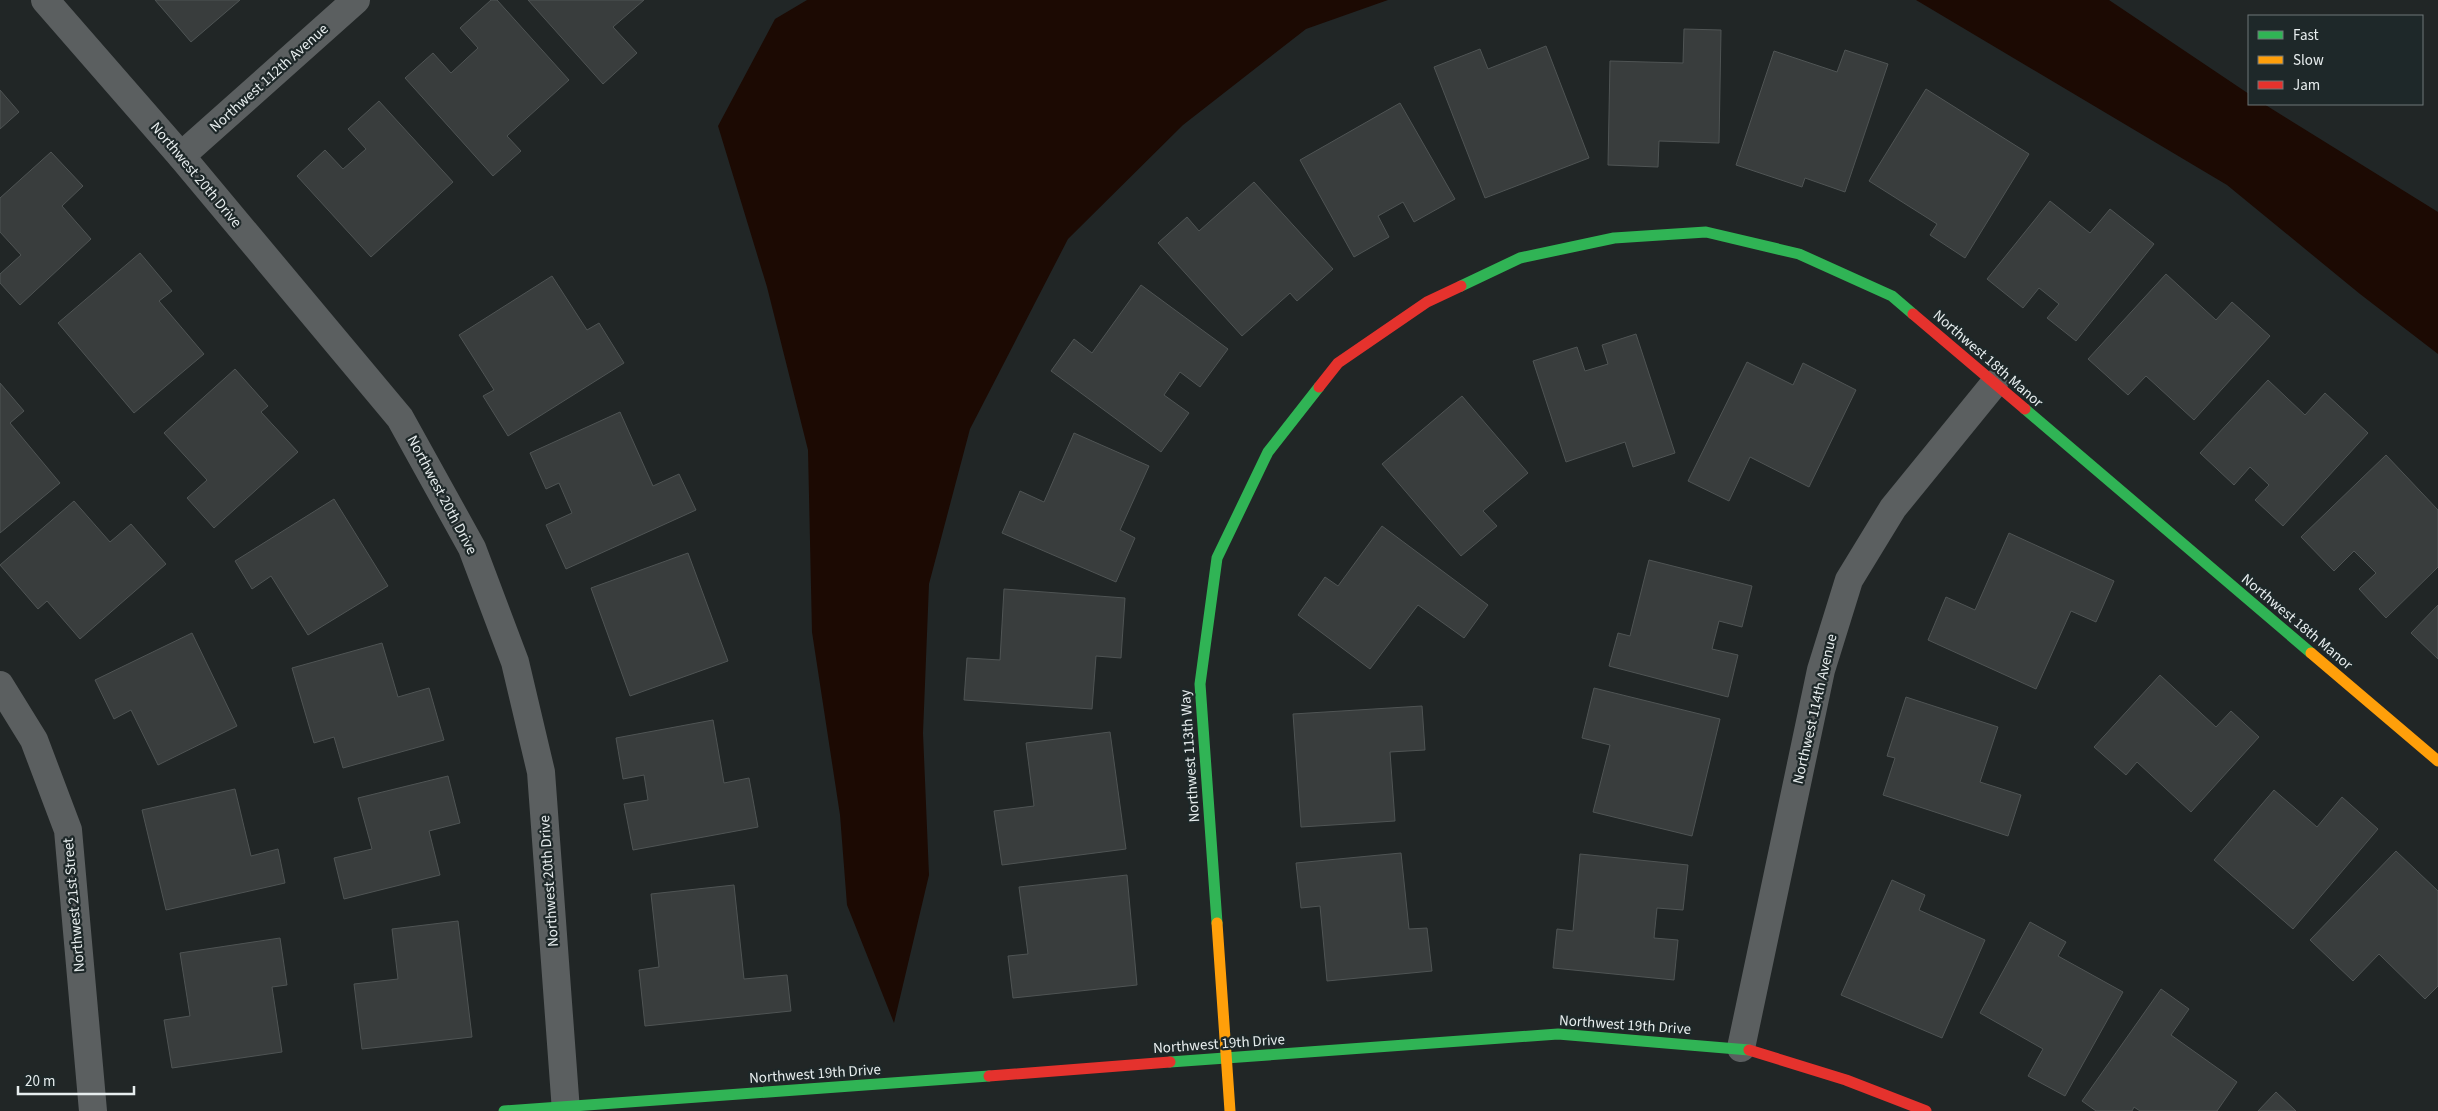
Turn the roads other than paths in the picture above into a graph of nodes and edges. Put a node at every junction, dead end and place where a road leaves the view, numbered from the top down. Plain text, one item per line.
1 (45, 0) edge
2 (356, 0) edge
3 (181, 156) junction
4 (1427, 302) joint
5 (1994, 384) junction
6 (0, 685) edge
7 (2438, 761) edge
8 (1741, 1048) junction
9 (1227, 1058) junction
10 (566, 1109) edge
11 (93, 1111) edge
12 (504, 1111) edge
13 (1230, 1111) edge
14 (1926, 1111) edge

1 - 3 street, Northwest 20th Drive
2 - 3 street, Northwest 112th Avenue
3 - 10 street, Northwest 20th Drive
4 - 5 street, Northwest 18th Manor
4 - 9 street, Northwest 113th Way
5 - 7 street, Northwest 18th Manor
5 - 8 street, Northwest 114th Avenue
6 - 11 street, Northwest 21st Street
8 - 9 street, Northwest 19th Drive
8 - 14 street, Northwest 19th Drive
9 - 10 street, Northwest 19th Drive
9 - 13 street, Northwest 113th Way
10 - 12 street, Northwest 19th Drive

